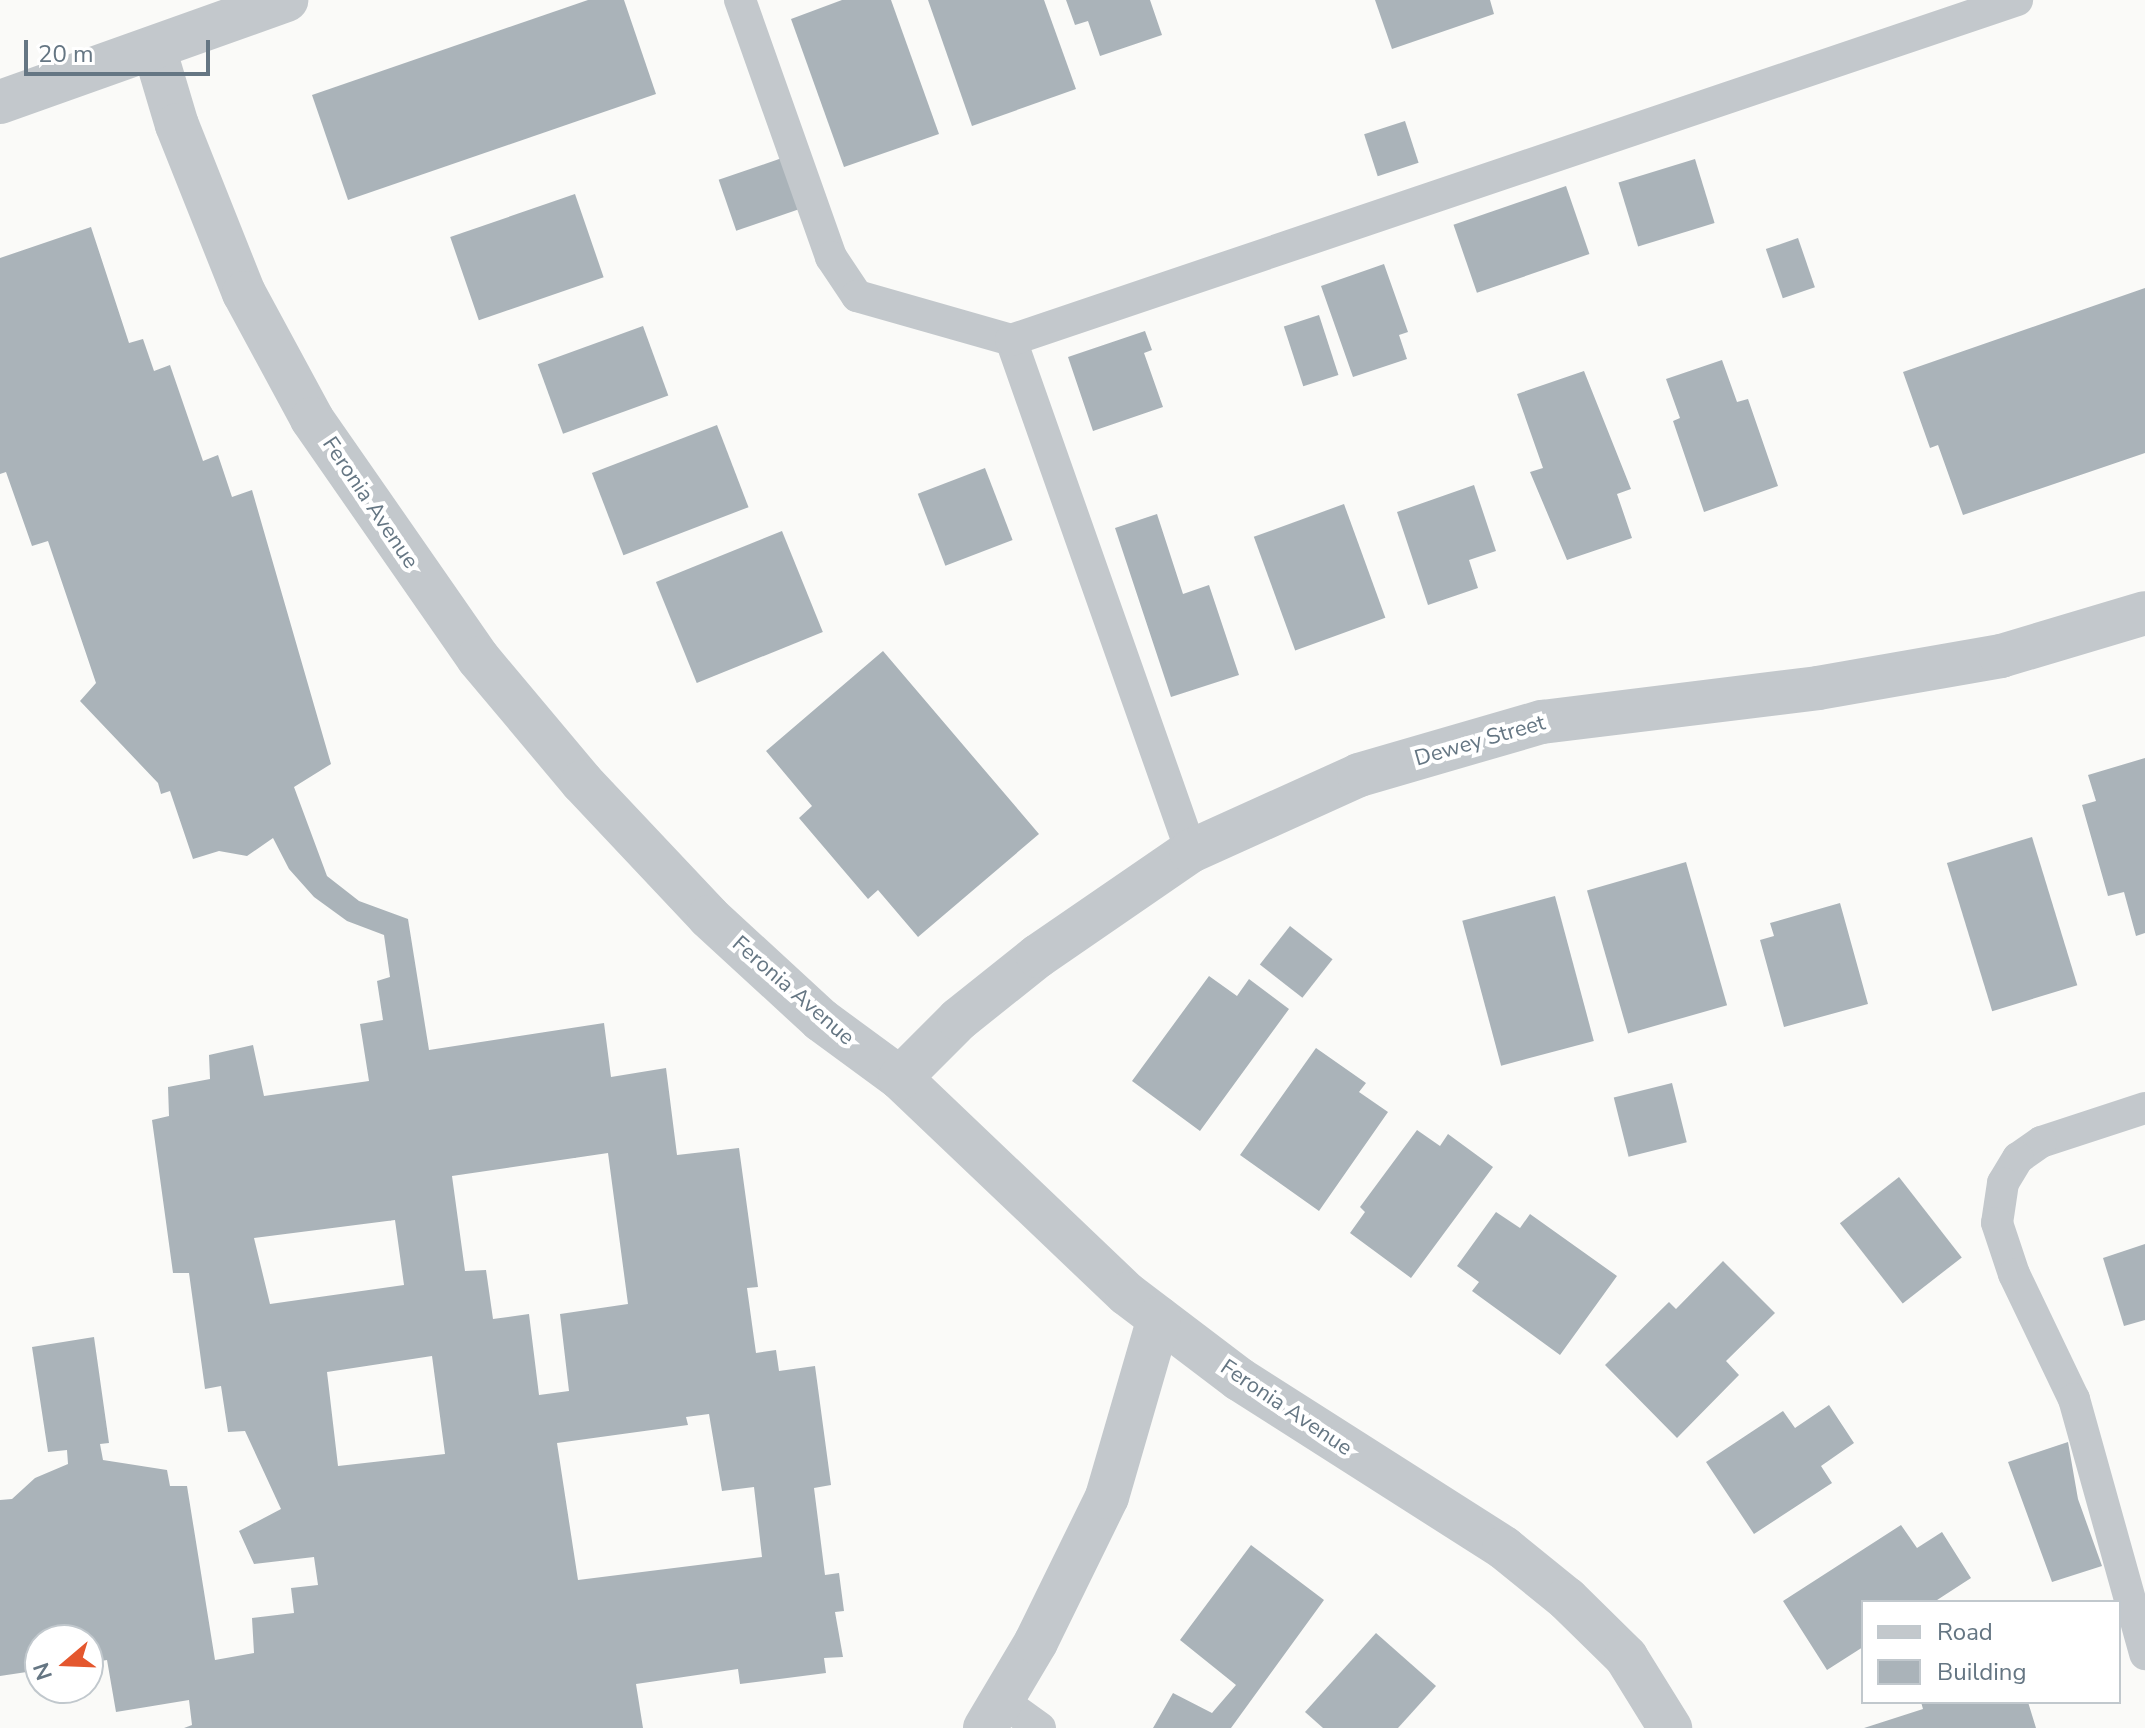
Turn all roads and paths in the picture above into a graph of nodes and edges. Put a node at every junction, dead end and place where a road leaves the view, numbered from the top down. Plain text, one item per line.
1 (286, 0) edge
2 (740, 0) edge
3 (2017, 0) edge
4 (154, 48) junction
5 (0, 102) edge
6 (1011, 340) junction
7 (2145, 613) edge
8 (1191, 851) junction
9 (900, 1078) junction
10 (2145, 1108) edge
11 (1159, 1318) junction
12 (2145, 1654) edge
13 (993, 1714) edge
14 (1040, 1728) edge
15 (1670, 1728) edge

1 - 4 street
2 - 6 lane
3 - 6 lane
4 - 5 street
4 - 9 street, Feronia Avenue
6 - 8 lane
7 - 8 street, Dewey Street
8 - 9 street, Dewey Street
9 - 11 street, Feronia Avenue
10 - 12 lane
11 - 13 street
11 - 15 street, Feronia Avenue
13 - 14 lane

